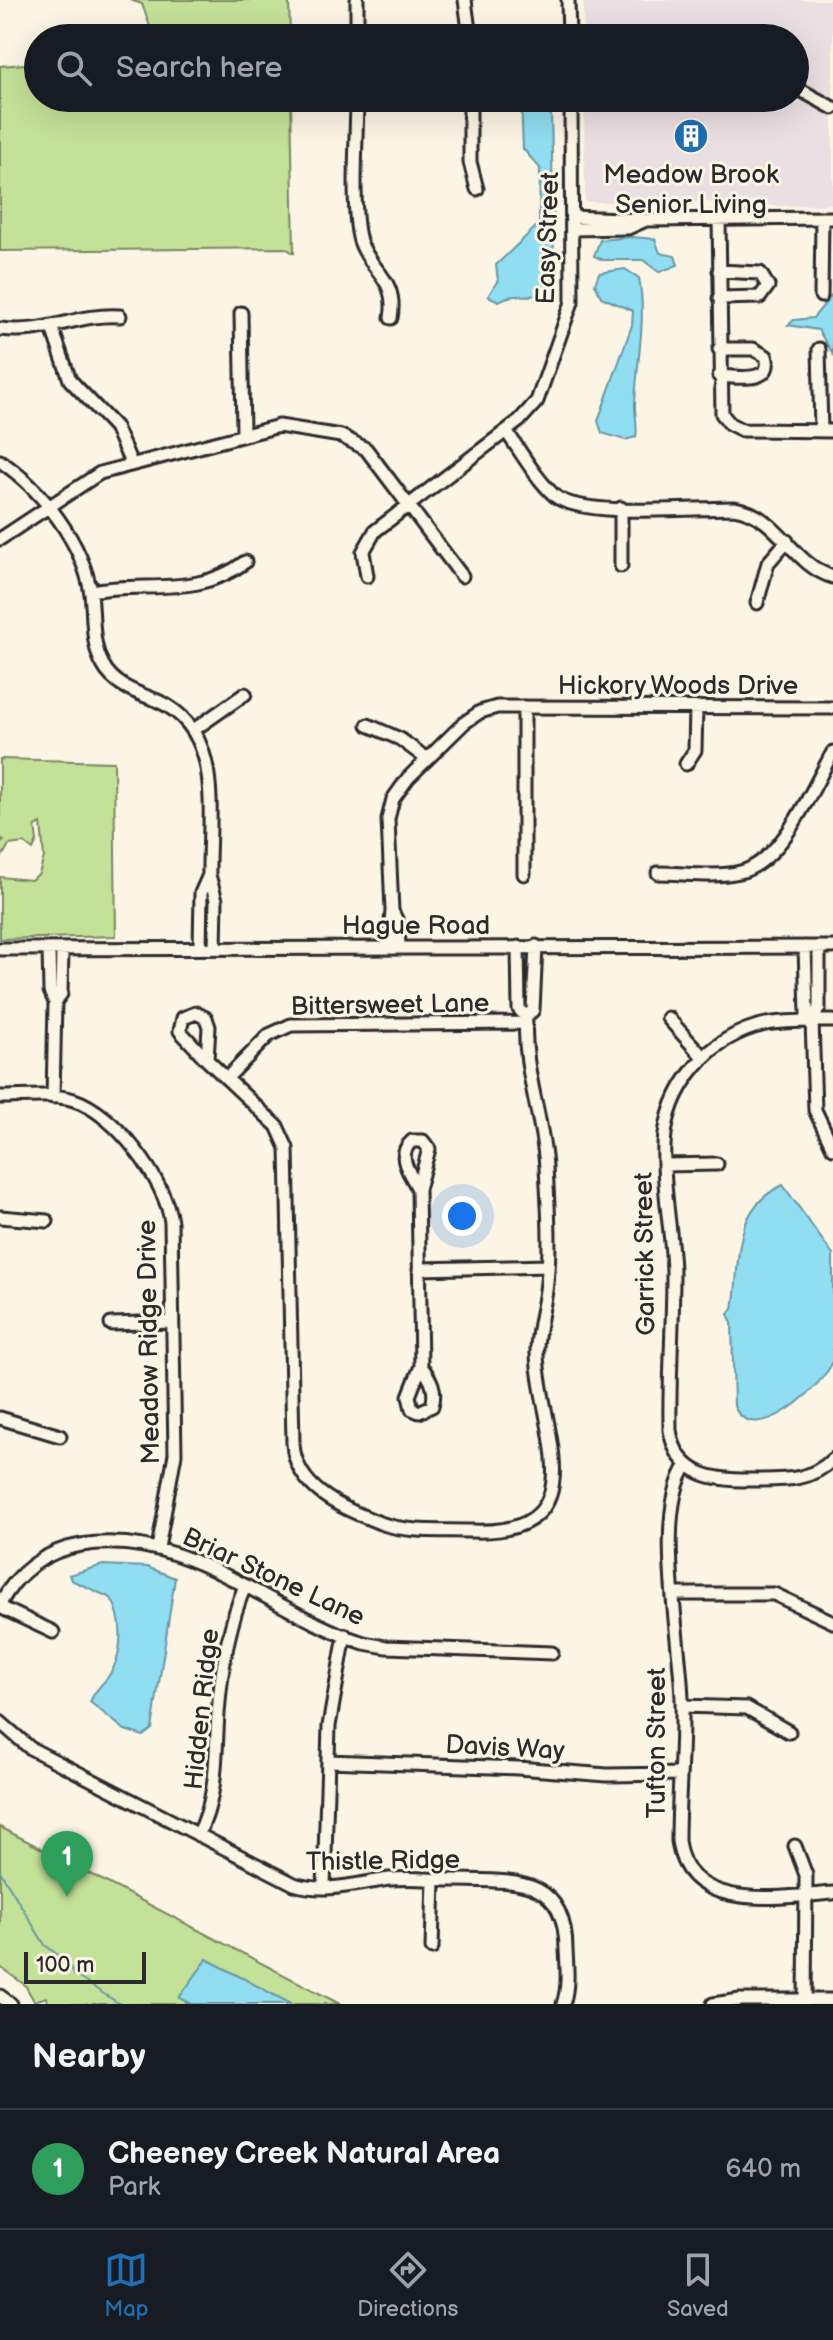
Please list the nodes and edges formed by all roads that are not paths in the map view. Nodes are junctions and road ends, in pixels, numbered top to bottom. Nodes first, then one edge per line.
1 (357, 0) edge
2 (465, 0) edge
3 (568, 0) edge
4 (357, 24) edge
5 (468, 24) edge
6 (569, 24) edge
7 (809, 95) edge
8 (833, 108) edge
9 (357, 112) edge
10 (470, 112) edge
11 (571, 112) edge
12 (477, 189) dead end
13 (827, 218) edge
14 (719, 219) junction
15 (572, 223) junction
16 (719, 271) junction
17 (821, 296) dead end
18 (719, 298) junction
19 (241, 313) dead end
20 (120, 316) dead end
21 (391, 318) dead end
22 (52, 328) junction
23 (0, 329) edge
24 (719, 349) junction
25 (819, 349) dead end
26 (719, 376) junction
27 (506, 431) junction
28 (827, 431) edge
29 (243, 433) junction
30 (0, 461) edge
31 (131, 463) junction
32 (408, 504) junction
33 (47, 506) junction
34 (621, 508) junction
35 (0, 539) edge
36 (787, 541) junction
37 (245, 562) dead end
38 (621, 566) dead end
39 (367, 576) dead end
40 (462, 576) dead end
41 (833, 577) edge
42 (91, 591) junction
43 (757, 603) dead end
44 (245, 694) dead end
45 (524, 707) junction
46 (696, 708) junction
47 (833, 708) edge
48 (368, 725) dead end
49 (195, 729) junction
50 (833, 752) edge
51 (427, 759) junction
52 (686, 764) dead end
53 (658, 873) dead end
54 (524, 874) dead end
55 (209, 875) junction
56 (536, 946) junction
57 (394, 947) junction
58 (518, 947) junction
59 (805, 947) junction
60 (819, 947) junction
61 (833, 947) edge
62 (200, 948) junction
63 (215, 948) junction
64 (0, 949) edge
65 (55, 950) junction
66 (668, 1018) dead end
67 (526, 1020) junction
68 (812, 1021) junction
69 (833, 1021) edge
70 (703, 1057) junction
71 (207, 1060) dead end
72 (227, 1078) junction
73 (0, 1097) edge
74 (53, 1097) junction
75 (833, 1148) edge
76 (717, 1164) dead end
77 (664, 1165) junction
78 (418, 1189) dead end
79 (0, 1217) edge
80 (47, 1221) dead end
81 (548, 1266) junction
82 (419, 1269) junction
83 (172, 1322) junction
84 (111, 1324) dead end
85 (421, 1366) dead end
86 (0, 1418) edge
87 (60, 1436) dead end
88 (833, 1459) edge
89 (687, 1465) junction
90 (158, 1548) junction
91 (245, 1586) junction
92 (673, 1594) junction
93 (0, 1605) edge
94 (833, 1622) edge
95 (53, 1632) dead end
96 (345, 1635) junction
97 (552, 1653) dead end
98 (682, 1706) junction
99 (0, 1722) edge
100 (789, 1732) dead end
101 (328, 1761) junction
102 (679, 1774) junction
103 (198, 1835) junction
104 (795, 1846) dead end
105 (434, 1880) junction
106 (324, 1888) junction
107 (833, 1893) edge
108 (806, 1895) junction
109 (432, 1948) dead end
110 (0, 1996) edge
111 (833, 2000) edge
112 (805, 2002) edge
113 (11, 2004) edge
114 (563, 2004) edge
115 (713, 2004) edge

1 - 4 street
2 - 5 street
3 - 6 street
7 - 8 street
9 - 21 street
10 - 12 street
11 - 15 street, Easy Street
13 - 14 street
13 - 17 street
14 - 15 street
14 - 16 street
15 - 27 street, Easy Street
16 - 18 street
16 - 18 street
18 - 24 street
19 - 29 street
20 - 22 street
22 - 23 street
22 - 31 street
24 - 26 street
24 - 26 street
25 - 28 street
26 - 28 street
27 - 32 street, Easy Street
27 - 34 street
29 - 31 street
29 - 32 street
30 - 33 street
31 - 33 street
32 - 39 street, Easy Street
32 - 40 street
33 - 35 street
33 - 42 street
34 - 36 street
34 - 38 street
36 - 41 street
36 - 43 street
37 - 42 street
42 - 49 street
44 - 49 street
45 - 46 street, Hickory Woods Drive
45 - 51 street, Hickory Woods Drive
45 - 54 street
46 - 47 street, Hickory Woods Drive
46 - 52 street
48 - 51 street
49 - 55 street
50 - 53 street
51 - 57 street, Hickory Woods Drive
55 - 62 street
55 - 63 street
56 - 58 street, Hague Road
56 - 59 street, Hague Road
56 - 67 street
57 - 58 street, Hague Road
57 - 63 street, Hague Road
58 - 67 street
59 - 60 street, Hague Road
59 - 68 street
60 - 61 street, Hague Road
60 - 68 street
62 - 63 street, Hague Road
62 - 65 street, Hague Road
64 - 65 street, Hague Road
65 - 74 street
66 - 70 street
67 - 72 street, Bittersweet Lane
67 - 81 street
68 - 69 street, Garrick Street
68 - 70 street, Garrick Street
68 - 75 street
70 - 77 street, Garrick Street
71 - 72 street
72 - 81 street
73 - 74 street, Meadow Ridge Drive
74 - 83 street, Meadow Ridge Drive
76 - 77 street
77 - 89 street, Garrick Street
78 - 82 street
79 - 80 street
81 - 82 street
82 - 85 street
83 - 84 street
83 - 90 street, Meadow Ridge Drive
86 - 87 street
88 - 89 street
89 - 92 street, Tufton Street
90 - 91 street, Briar Stone Lane
90 - 93 street, Briar Stone Lane
91 - 96 street, Briar Stone Lane
91 - 103 street, Hidden Ridge
92 - 94 street
92 - 98 street, Tufton Street
93 - 95 street
96 - 97 street, Briar Stone Lane
96 - 101 street
98 - 100 street
98 - 102 street, Tufton Street
99 - 103 street, Thistle Ridge
101 - 102 street, Davis Way
101 - 106 street
102 - 108 street, Tufton Street
103 - 106 street, Thistle Ridge
104 - 108 street
105 - 106 street, Thistle Ridge
105 - 109 street
105 - 114 street, Thistle Ridge
107 - 108 street, Tufton Street
108 - 112 street
110 - 113 street
111 - 112 street
112 - 115 street

